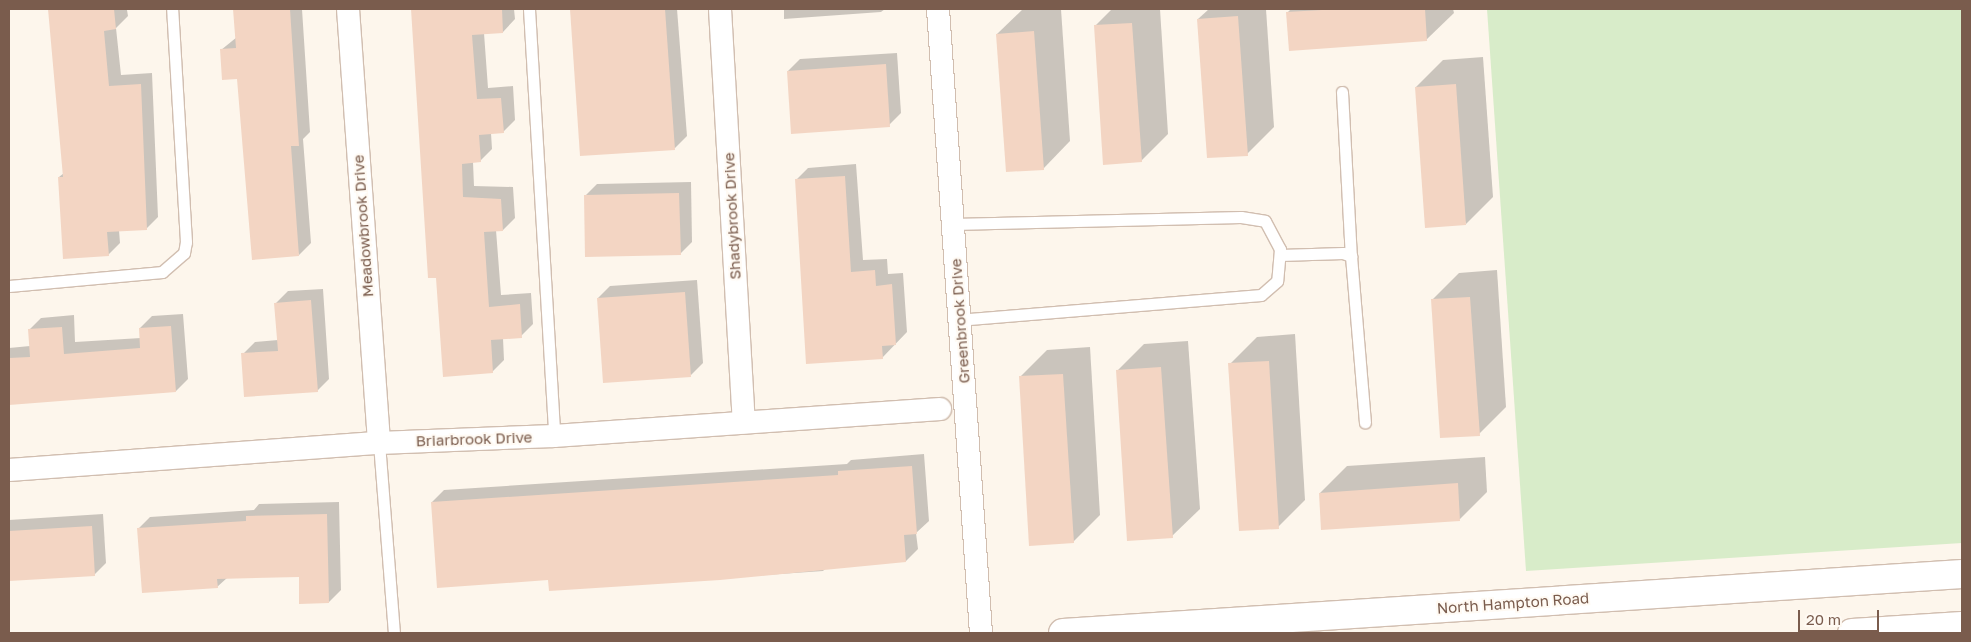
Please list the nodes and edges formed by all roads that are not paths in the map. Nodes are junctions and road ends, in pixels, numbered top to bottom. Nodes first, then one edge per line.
1 (172, 9) edge
2 (348, 9) edge
3 (528, 9) edge
4 (720, 9) edge
5 (938, 9) edge
6 (1342, 92) dead end
7 (953, 224) junction
8 (1280, 255) junction
9 (1352, 256) junction
10 (9, 286) edge
11 (960, 320) junction
12 (940, 409) dead end
13 (744, 422) junction
14 (1365, 422) dead end
15 (554, 436) junction
16 (379, 443) junction
17 (9, 470) edge
18 (1962, 574) edge
19 (1962, 626) edge
20 (1157, 630) edge
21 (394, 633) edge
22 (981, 633) edge
23 (1063, 633) edge
24 (1852, 633) edge

1 - 10 lane
2 - 16 street, Meadowbrook Drive
3 - 15 lane
4 - 13 street, Shadybrook Drive
5 - 7 street, Greenbrook Drive
6 - 9 lane
7 - 8 lane
7 - 11 street, Greenbrook Drive
8 - 9 lane
8 - 11 lane
9 - 14 lane
11 - 22 street, Greenbrook Drive
12 - 13 street, Briarbrook Drive
13 - 15 street, Briarbrook Drive
15 - 16 street, Briarbrook Drive
16 - 17 street, Briarbrook Drive
16 - 21 lane
18 - 20 main road, North Hampton Road
19 - 24 main road
20 - 23 main road, North Hampton Road

